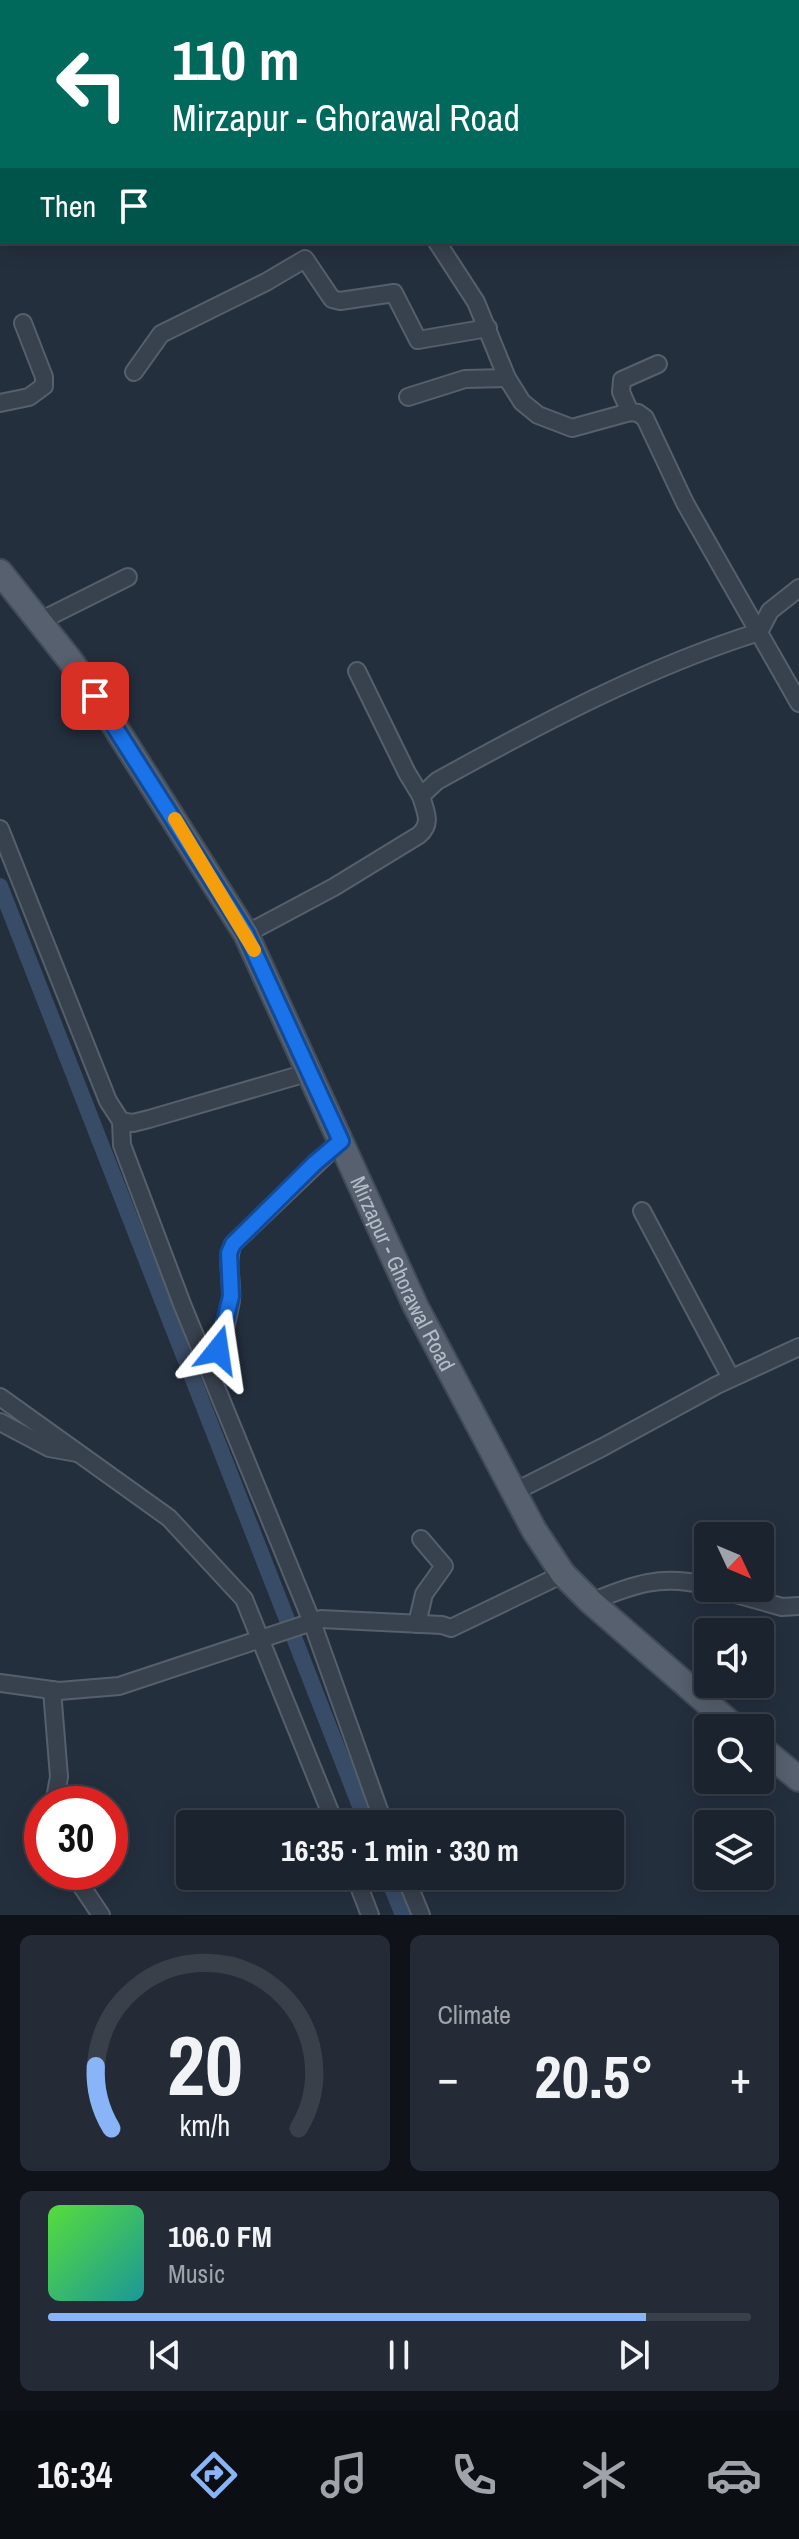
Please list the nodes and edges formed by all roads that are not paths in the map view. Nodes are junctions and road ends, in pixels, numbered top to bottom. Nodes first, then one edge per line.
1 (438, 244) edge
2 (23, 323) dead end
3 (488, 328) junction
4 (658, 364) dead end
5 (134, 372) dead end
6 (507, 378) junction
7 (408, 397) dead end
8 (0, 403) edge
9 (630, 412) junction
10 (0, 572) edge
11 (128, 577) dead end
12 (799, 588) edge
13 (40, 621) junction
14 (759, 632) junction
15 (357, 671) dead end
16 (799, 703) edge
17 (421, 796) junction
18 (0, 829) edge
19 (246, 934) junction
20 (310, 1072) junction
21 (121, 1121) junction
22 (341, 1141) junction
23 (642, 1211) dead end
24 (799, 1347) edge
25 (211, 1374) junction
26 (731, 1378) junction
27 (0, 1397) edge
28 (0, 1422) edge
29 (82, 1454) junction
30 (512, 1493) junction
31 (421, 1539) dead end
32 (563, 1574) junction
33 (694, 1582) edge
34 (591, 1602) junction
35 (764, 1602) edge
36 (799, 1606) edge
37 (305, 1624) junction
38 (417, 1624) junction
39 (269, 1636) junction
40 (0, 1683) edge
41 (52, 1690) junction
42 (720, 1714) edge
43 (774, 1758) edge
44 (799, 1779) edge
45 (57, 1786) edge
46 (330, 1810) edge
47 (378, 1810) edge
48 (84, 1890) edge
49 (360, 1890) edge
50 (411, 1890) edge
51 (101, 1915) edge
52 (370, 1915) edge
53 (421, 1915) edge

1 - 3 street
2 - 8 street
3 - 5 street
3 - 6 street
4 - 9 street
6 - 7 street
6 - 9 street
9 - 14 street
10 - 13 main road, Mirzapur - Ghorawal Road
11 - 13 street
12 - 14 street
13 - 19 main road, Mirzapur - Ghorawal Road
14 - 16 street
14 - 17 street
15 - 17 street
17 - 19 street
18 - 21 street
19 - 20 main road, Mirzapur - Ghorawal Road
20 - 21 street
20 - 22 main road, Mirzapur - Ghorawal Road
21 - 25 street
22 - 25 street
22 - 30 main road, Mirzapur - Ghorawal Road
23 - 26 street
24 - 26 street
25 - 37 street
26 - 30 street
27 - 29 street
28 - 29 street
29 - 39 street
30 - 32 main road, Mirzapur - Ghorawal Road
31 - 38 street
32 - 34 main road, Mirzapur - Ghorawal Road
32 - 38 street
33 - 34 street
34 - 42 main road, Mirzapur - Ghorawal Road
35 - 36 street
37 - 38 street
37 - 39 street
37 - 47 street
39 - 41 street
39 - 46 street
40 - 41 street
41 - 45 street
43 - 44 main road
48 - 51 street
49 - 52 street
50 - 53 street

